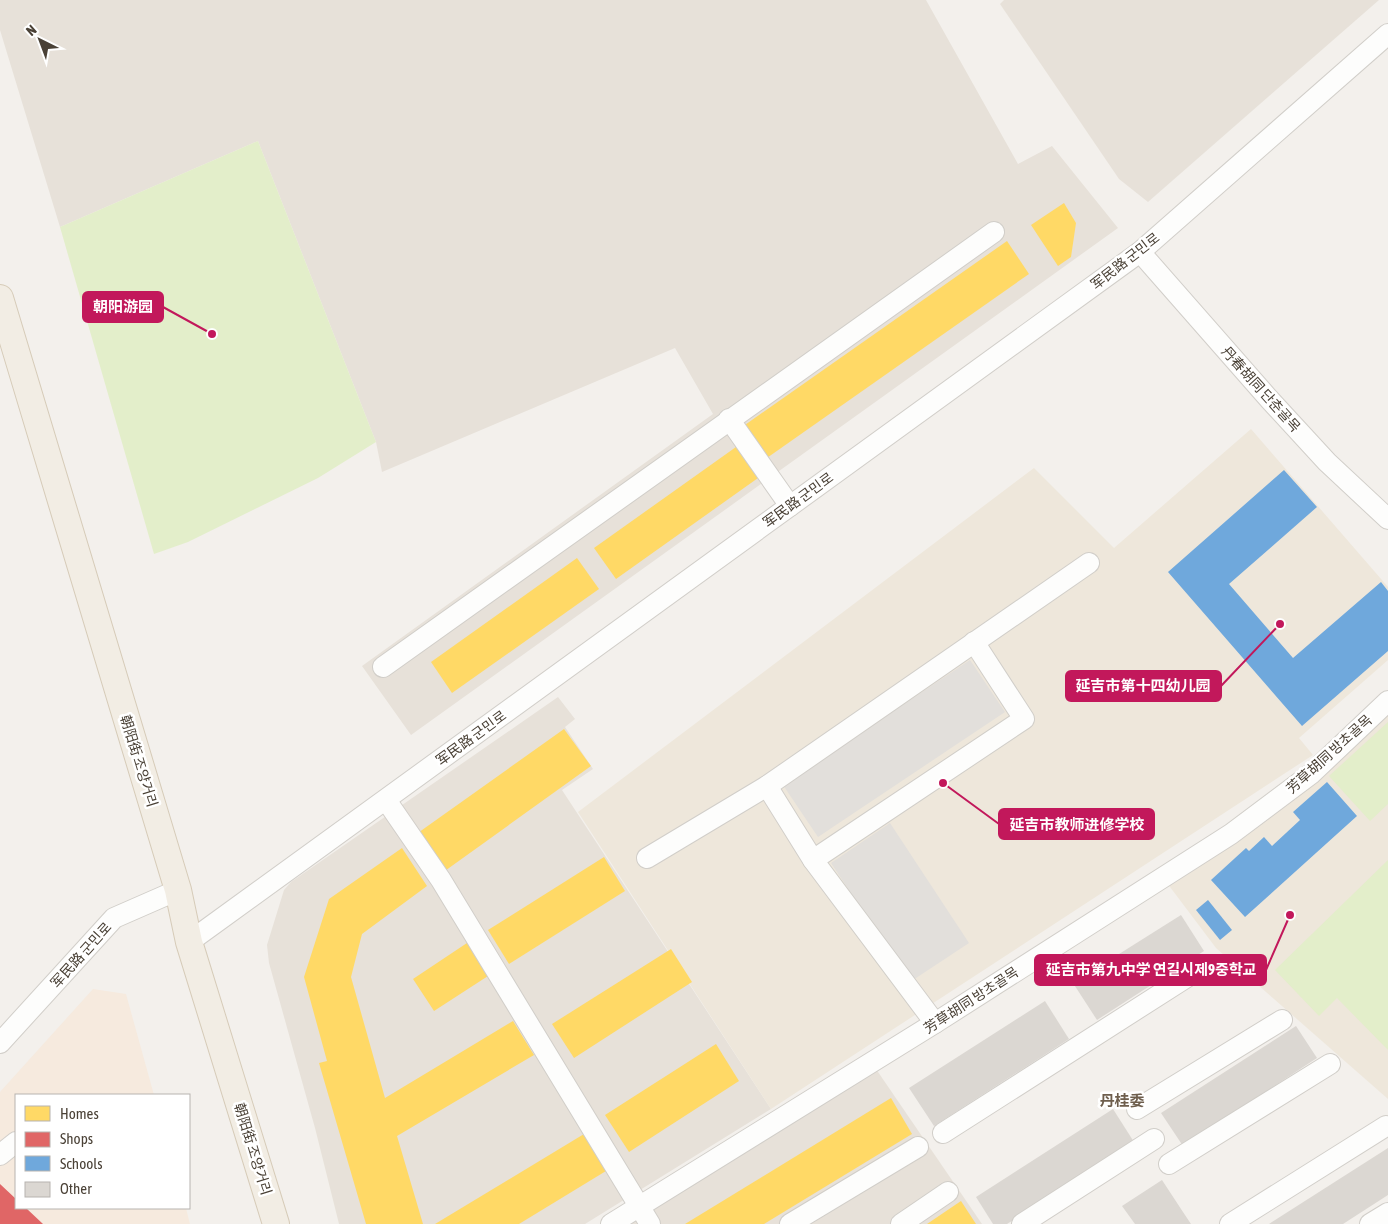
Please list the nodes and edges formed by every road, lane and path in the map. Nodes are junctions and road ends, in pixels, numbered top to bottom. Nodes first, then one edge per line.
1 (1388, 34) edge
2 (994, 232) dead end
3 (1140, 252) junction
4 (0, 298) edge
5 (729, 419) junction
6 (790, 506) junction
7 (1388, 519) edge
8 (1089, 563) dead end
9 (974, 642) junction
10 (383, 667) dead end
11 (1388, 701) edge
12 (767, 786) junction
13 (386, 800) junction
14 (647, 858) dead end
15 (814, 860) junction
16 (178, 890) junction
17 (190, 942) junction
18 (1188, 977) dead end
19 (1282, 1020) dead end
20 (935, 1023) junction
21 (0, 1043) edge
22 (1330, 1064) dead end
23 (1137, 1110) dead end
24 (1386, 1126) dead end
25 (943, 1133) dead end
26 (1154, 1139) dead end
27 (15, 1143) edge
28 (918, 1147) dead end
29 (0, 1155) edge
30 (1169, 1164) dead end
31 (948, 1192) dead end
32 (639, 1207) junction
33 (1388, 1213) edge
34 (276, 1224) edge
35 (611, 1224) edge
36 (650, 1224) edge
37 (790, 1224) edge
38 (901, 1224) edge
39 (1022, 1224) edge
40 (1230, 1224) edge
41 (1370, 1224) edge

1 - 3 street, 军民路 군민로
2 - 5 street
3 - 6 street, 军民路 군민로
3 - 7 street, 丹春胡同 단춘골목
4 - 16 main road, 朝阳街 조양거리
5 - 6 street
5 - 10 street
6 - 13 street, 军民路 군민로
8 - 9 street
9 - 12 street
9 - 15 street
11 - 20 street, 芳草胡同 방초골목
12 - 14 street
12 - 15 street
13 - 17 street, 军民路 군민로
13 - 32 street
15 - 20 street
16 - 17 main road, 朝阳街 조양거리
16 - 21 street, 军民路 군민로
17 - 34 main road, 朝阳街 조양거리
18 - 25 street
19 - 23 street
20 - 32 street, 芳草胡同 방초골목
22 - 30 street
24 - 40 street
26 - 39 street
27 - 29 street
28 - 37 street
31 - 38 street
32 - 35 street, 芳草胡同 방초골목
32 - 36 street
33 - 41 street

